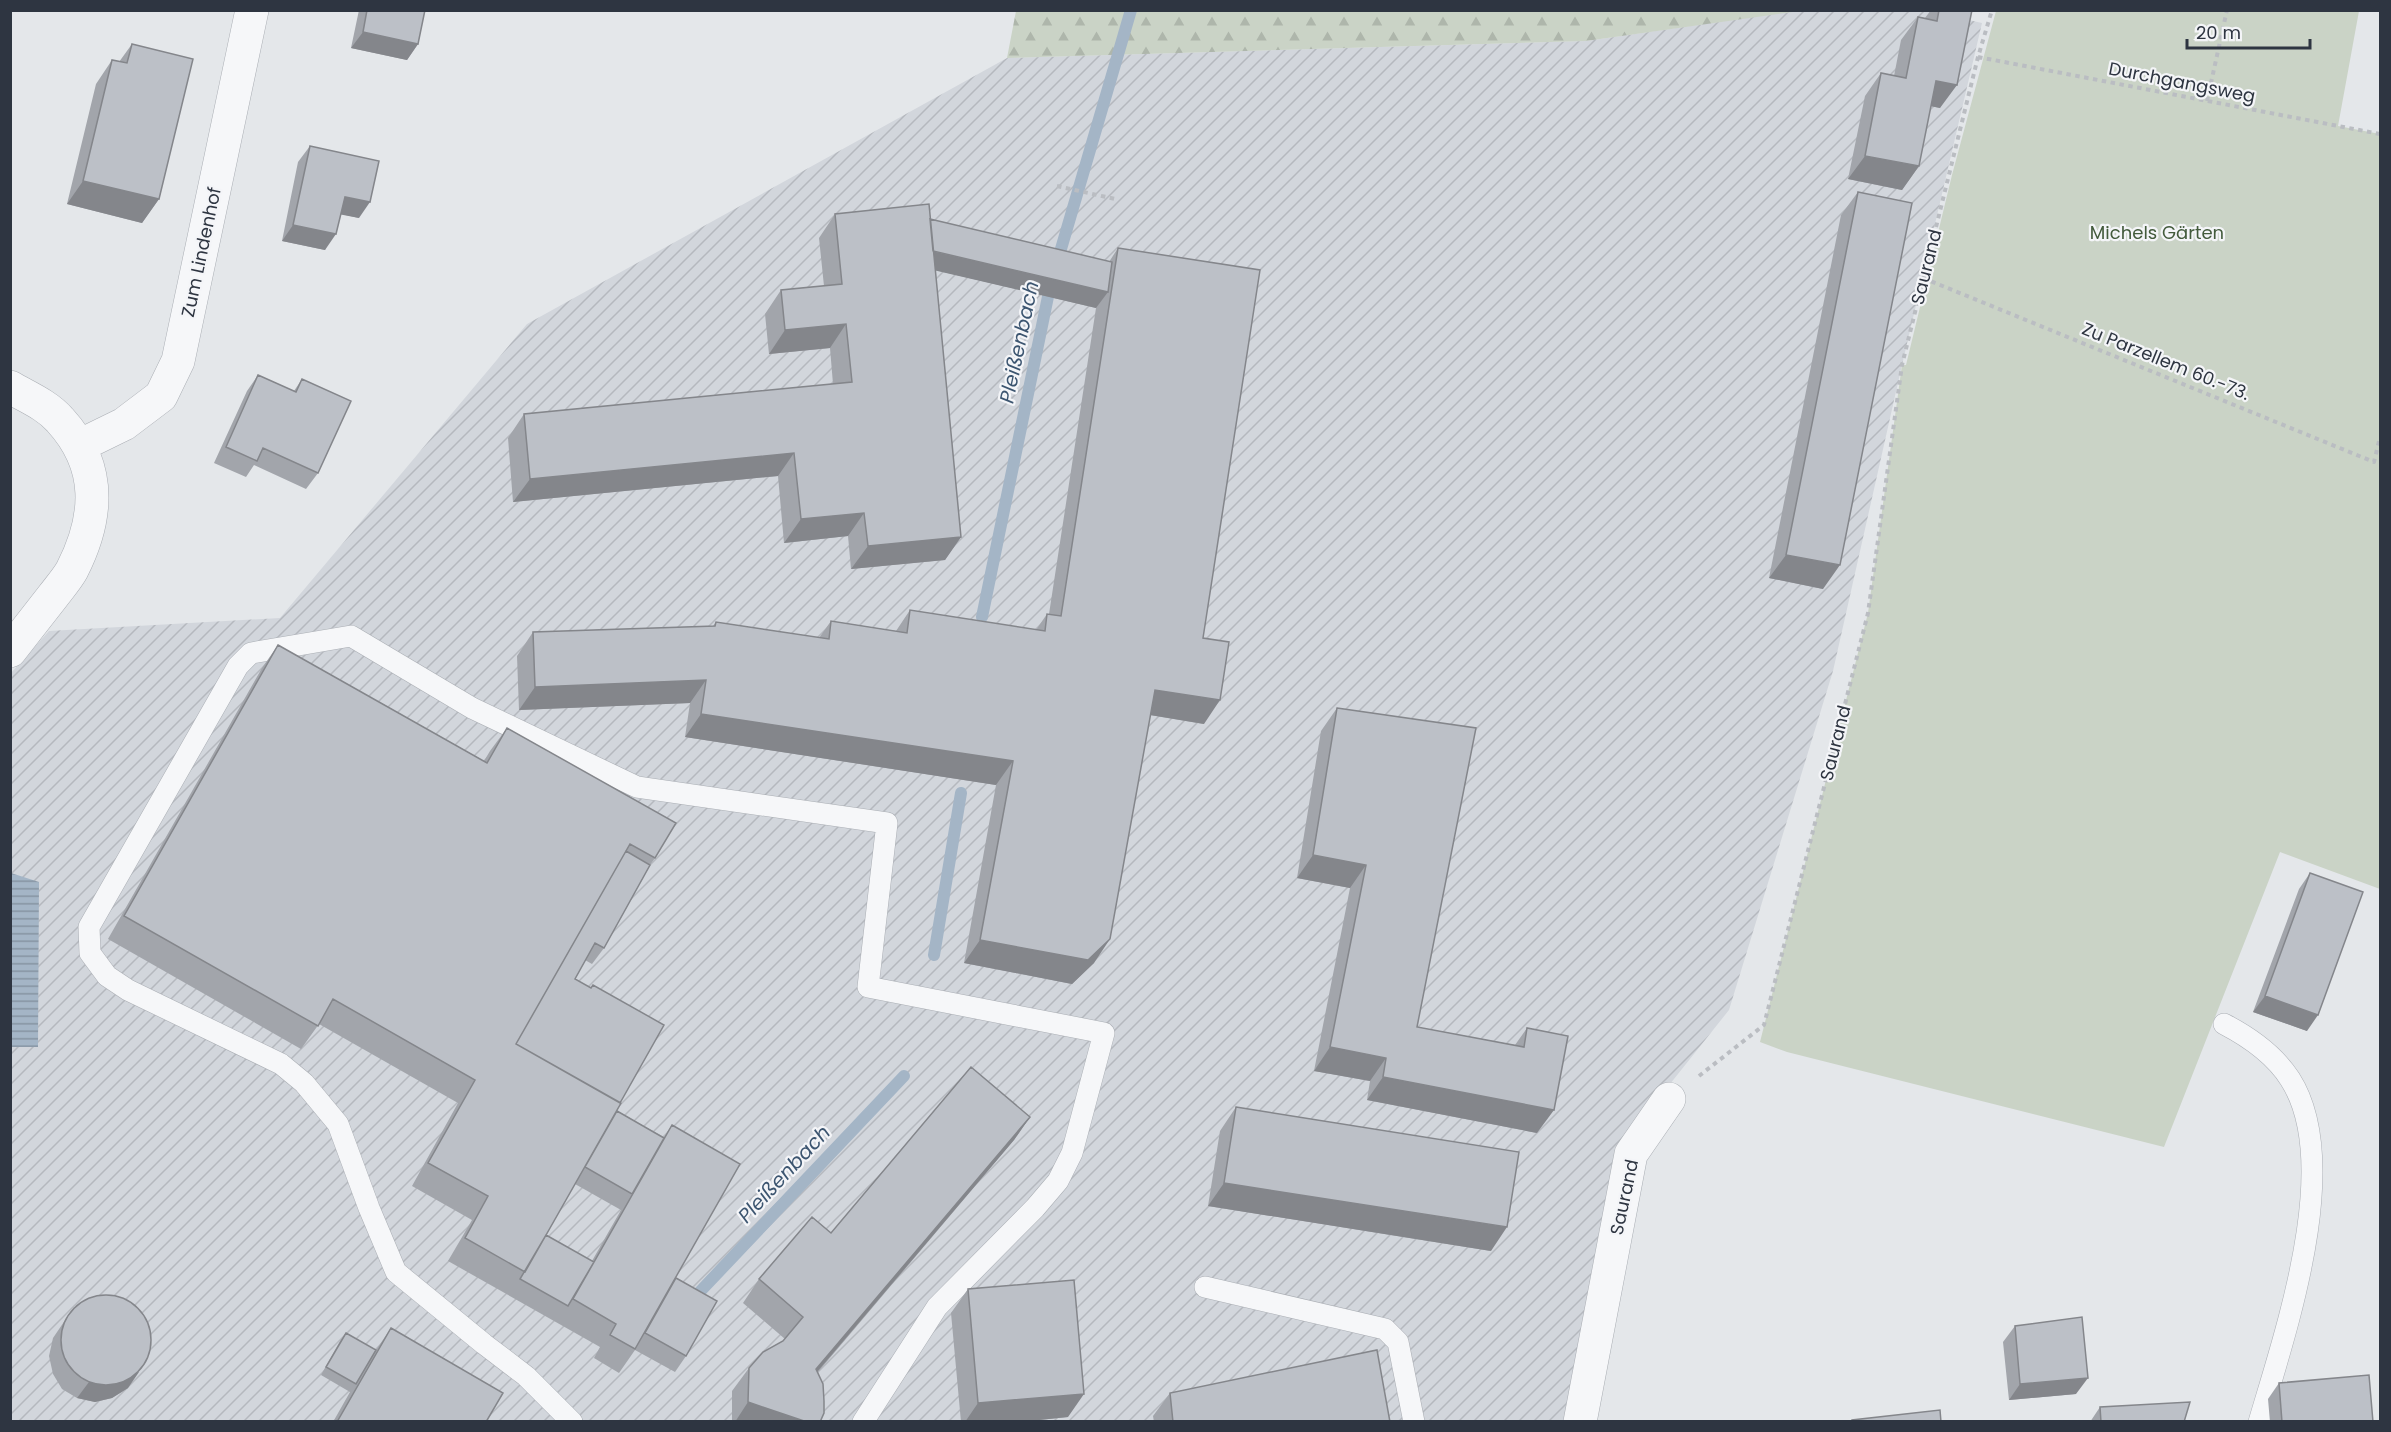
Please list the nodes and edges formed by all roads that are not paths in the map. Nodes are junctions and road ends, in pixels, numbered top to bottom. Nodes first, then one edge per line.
1 (252, 10) edge
2 (10, 387) edge
3 (80, 446) junction
4 (10, 651) edge
5 (2224, 1024) dead end
6 (1669, 1099) road end
7 (1204, 1287) dead end
8 (572, 1422) edge
9 (863, 1422) edge
10 (1414, 1422) edge
11 (1580, 1422) edge
12 (2259, 1422) edge

1 - 3 street, Zum Lindenhof
2 - 3 street
3 - 4 street
5 - 12 lane
6 - 11 street, Saurand
7 - 10 lane
8 - 9 lane

